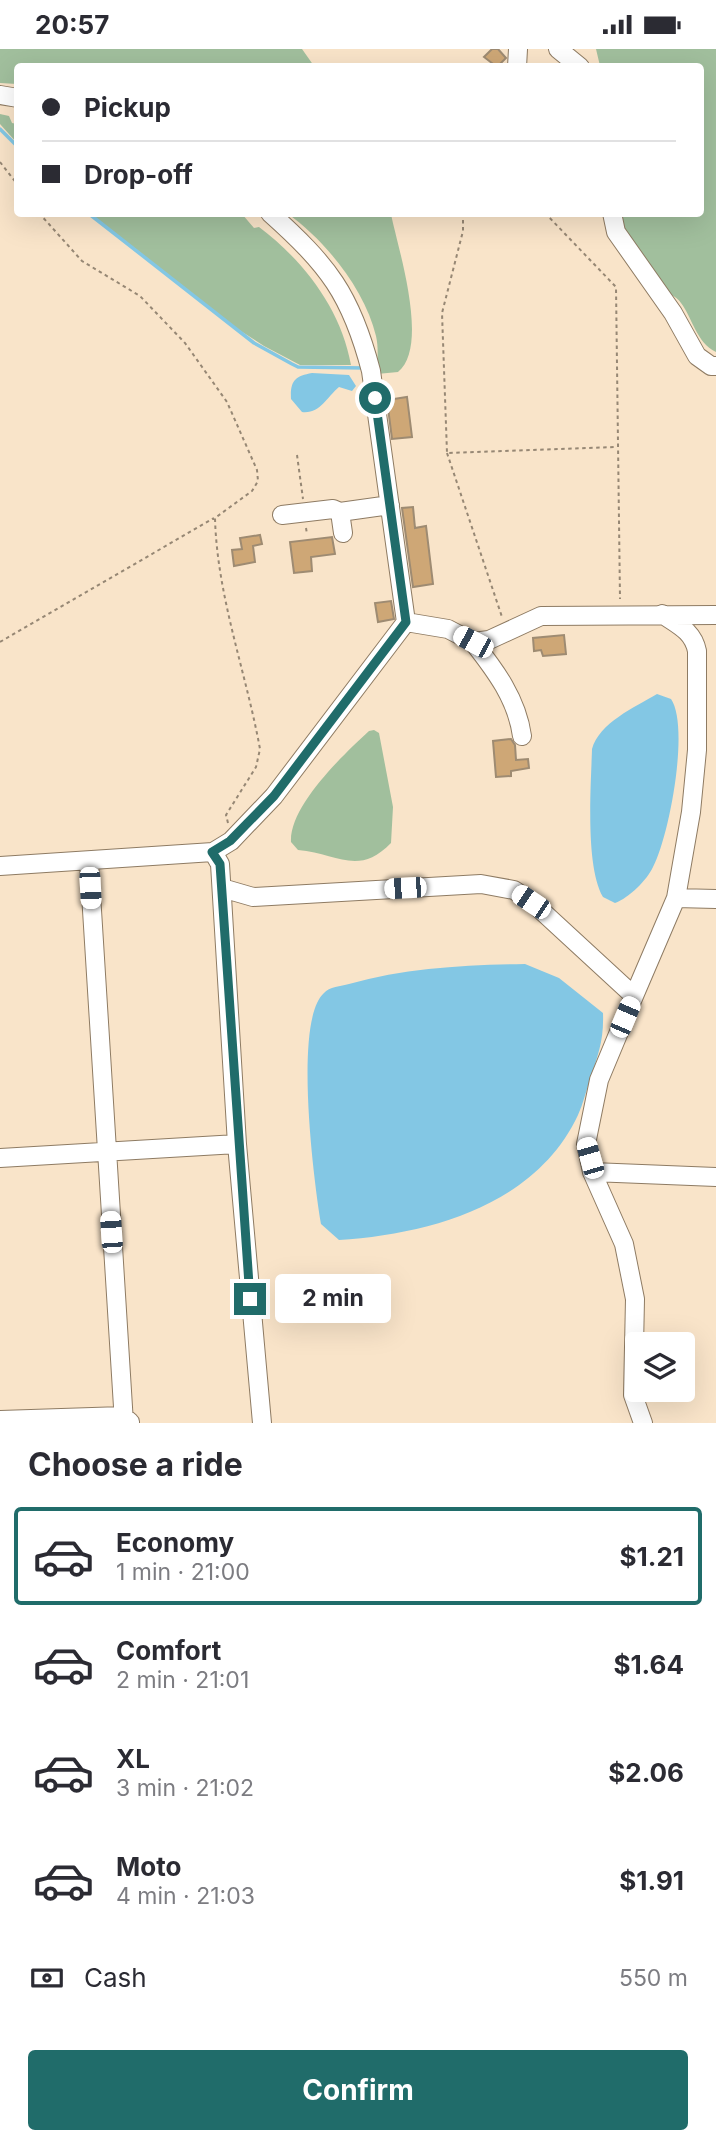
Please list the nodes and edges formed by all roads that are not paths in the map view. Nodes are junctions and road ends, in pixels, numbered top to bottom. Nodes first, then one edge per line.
1 (274, 217) edge
2 (613, 217) edge
3 (716, 366) edge
4 (390, 505) junction
5 (340, 512) junction
6 (282, 515) dead end
7 (343, 533) dead end
8 (662, 614) junction
9 (710, 615) edge
10 (406, 622) junction
11 (694, 639) junction
12 (473, 642) junction
13 (522, 736) dead end
14 (212, 852) junction
15 (89, 862) junction
16 (0, 866) edge
17 (222, 888) junction
18 (676, 898) junction
19 (716, 899) edge
20 (634, 996) junction
21 (237, 1144) junction
22 (105, 1153) junction
23 (0, 1158) edge
24 (592, 1172) junction
25 (716, 1177) edge
26 (0, 1420) edge
27 (126, 1420) edge
28 (261, 1423) edge
29 (643, 1423) edge

1 - 4 street
2 - 3 street
4 - 5 street
4 - 10 street
5 - 6 street
5 - 7 street
8 - 9 street
8 - 11 street
8 - 12 street
9 - 11 street
10 - 12 street
10 - 14 street
11 - 18 street
12 - 13 street
14 - 15 street
14 - 17 street
15 - 16 street
15 - 22 street
17 - 20 street
17 - 21 street
18 - 19 street
18 - 20 street
20 - 24 street
21 - 22 street
21 - 28 street
22 - 23 street
22 - 27 street
24 - 25 street
24 - 29 street
26 - 27 street

